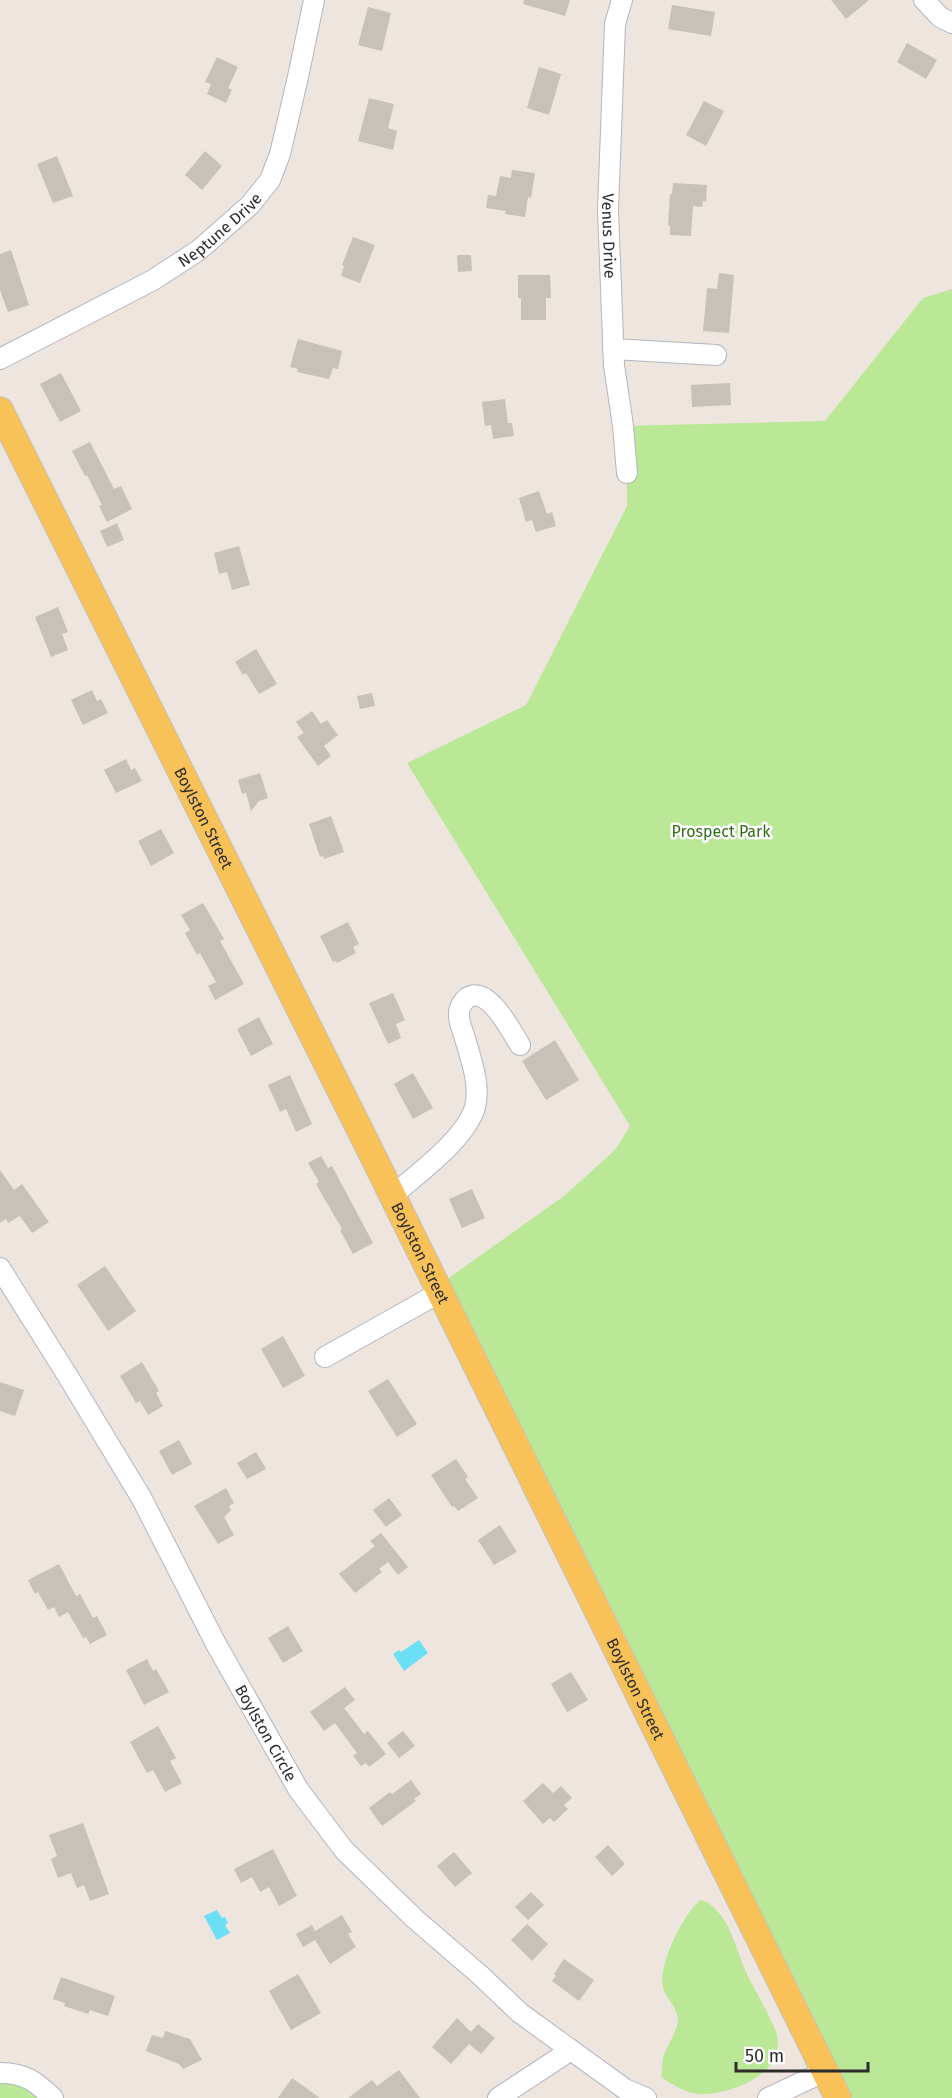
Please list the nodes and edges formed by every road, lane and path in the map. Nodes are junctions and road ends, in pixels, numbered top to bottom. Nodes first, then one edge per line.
1 (314, 0) edge
2 (622, 0) edge
3 (924, 0) edge
4 (952, 23) edge
5 (614, 348) junction
6 (716, 355) dead end
7 (0, 359) edge
8 (0, 410) edge
9 (627, 473) dead end
10 (520, 1045) dead end
11 (392, 1196) junction
12 (0, 1268) edge
13 (439, 1293) junction
14 (325, 1357) dead end
15 (571, 2050) junction
16 (824, 2072) junction
17 (0, 2073) edge
18 (53, 2098) edge
19 (498, 2098) edge
20 (646, 2098) edge
21 (768, 2098) edge
22 (838, 2098) edge

1 - 7 street, Neptune Drive
2 - 5 street, Venus Drive
3 - 4 street
5 - 6 street
5 - 9 street, Venus Drive
8 - 11 main road, Boylston Street
10 - 11 street
11 - 13 main road, Boylston Street
12 - 15 street, Boylston Circle
13 - 14 street
13 - 16 main road, Boylston Street
15 - 19 street
15 - 20 street, Boylston Circle
16 - 21 street
16 - 22 main road, Boylston Street
17 - 18 street

